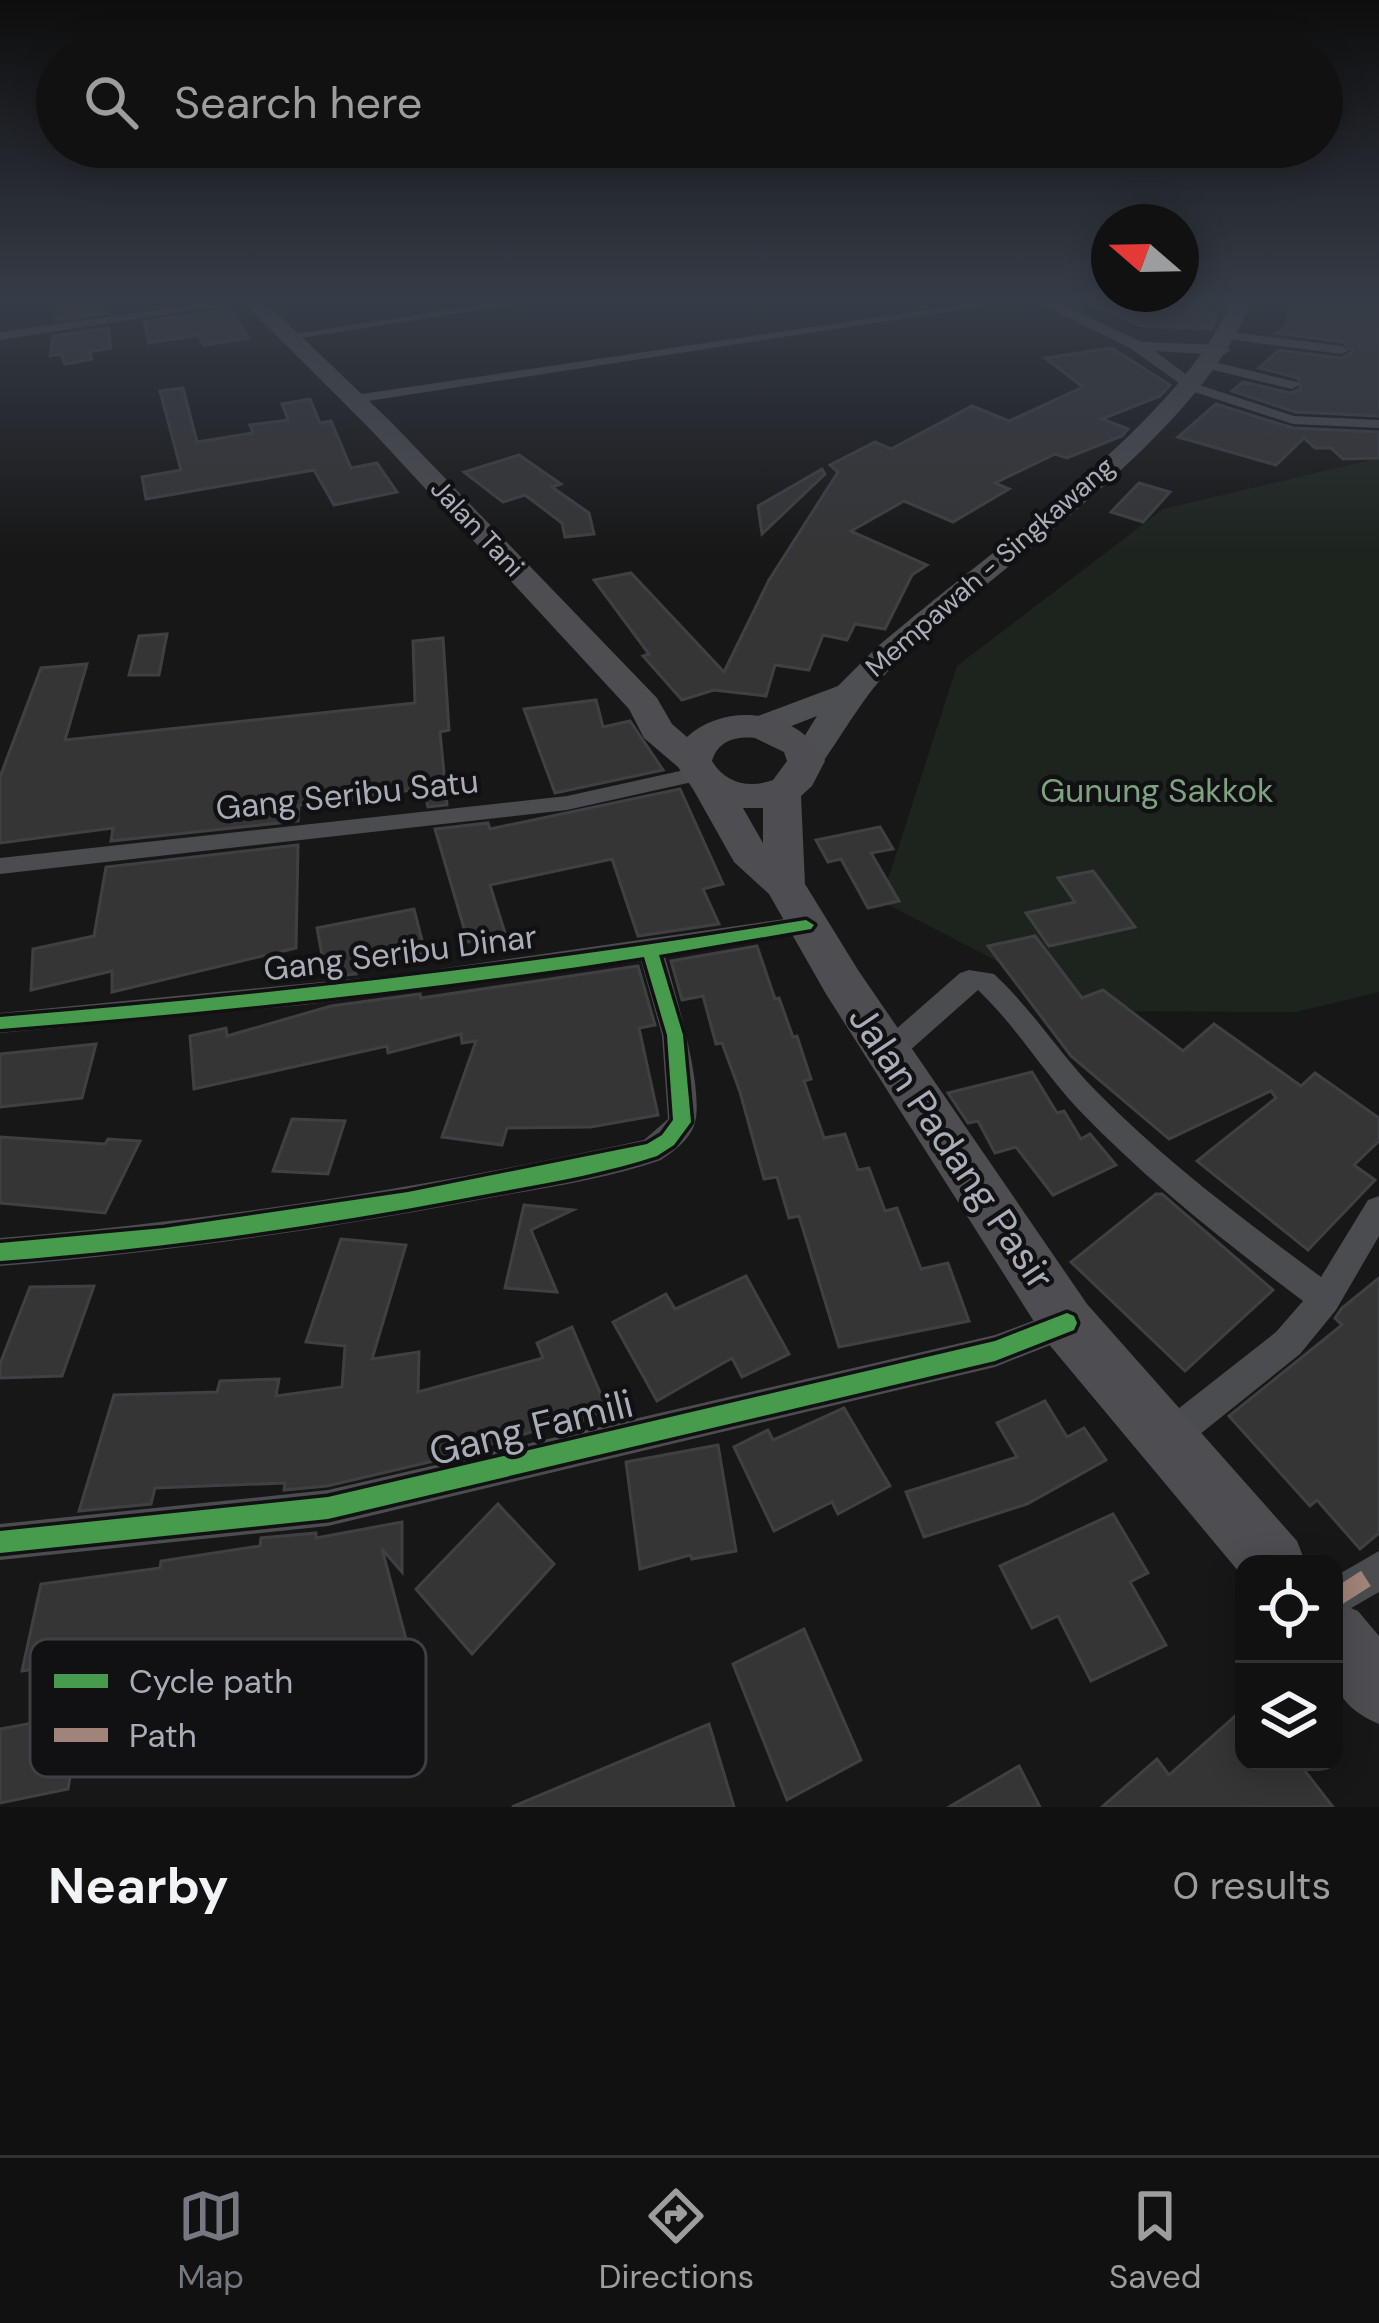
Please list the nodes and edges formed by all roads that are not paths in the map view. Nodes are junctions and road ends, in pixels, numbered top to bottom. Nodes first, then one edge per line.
1 (342, 386) edge
2 (440, 386) edge
3 (1184, 386) edge
4 (1249, 386) edge
5 (355, 399) junction
6 (1379, 424) edge
7 (849, 693) junction
8 (759, 727) junction
9 (705, 763) junction
10 (794, 776) junction
11 (0, 866) edge
12 (795, 905) junction
13 (650, 950) junction
14 (0, 1023) edge
15 (889, 1052) junction
16 (1379, 1209) edge
17 (0, 1252) edge
18 (1324, 1299) junction
19 (1067, 1323) junction
20 (1167, 1439) junction
21 (0, 1542) edge
22 (1266, 1555) edge
23 (1379, 1570) edge
24 (1343, 1593) edge
25 (1343, 1646) edge
26 (1379, 1689) edge

1 - 5 highway, Jalan Tani
2 - 5 street
3 - 7 main road, Mempawah - Singkawang
4 - 6 street
5 - 9 highway, Jalan Tani
7 - 8 main road
7 - 10 main road, Mempawah - Singkawang
8 - 9 highway
8 - 10 highway
9 - 10 highway
9 - 11 street, Gang Seribu Satu
9 - 12 highway, Jalan Padang Pasir
10 - 12 highway
12 - 13 street, Gang Seribu Dinar
12 - 15 highway, Jalan Padang Pasir
13 - 14 street, Gang Seribu Dinar
13 - 17 street
15 - 18 street
15 - 19 highway, Jalan Padang Pasir
16 - 18 street
18 - 20 street
19 - 20 highway, Jalan Padang Pasir
19 - 21 street, Gang Famili
20 - 22 highway, Jalan Padang Pasir
23 - 24 street
25 - 26 highway

